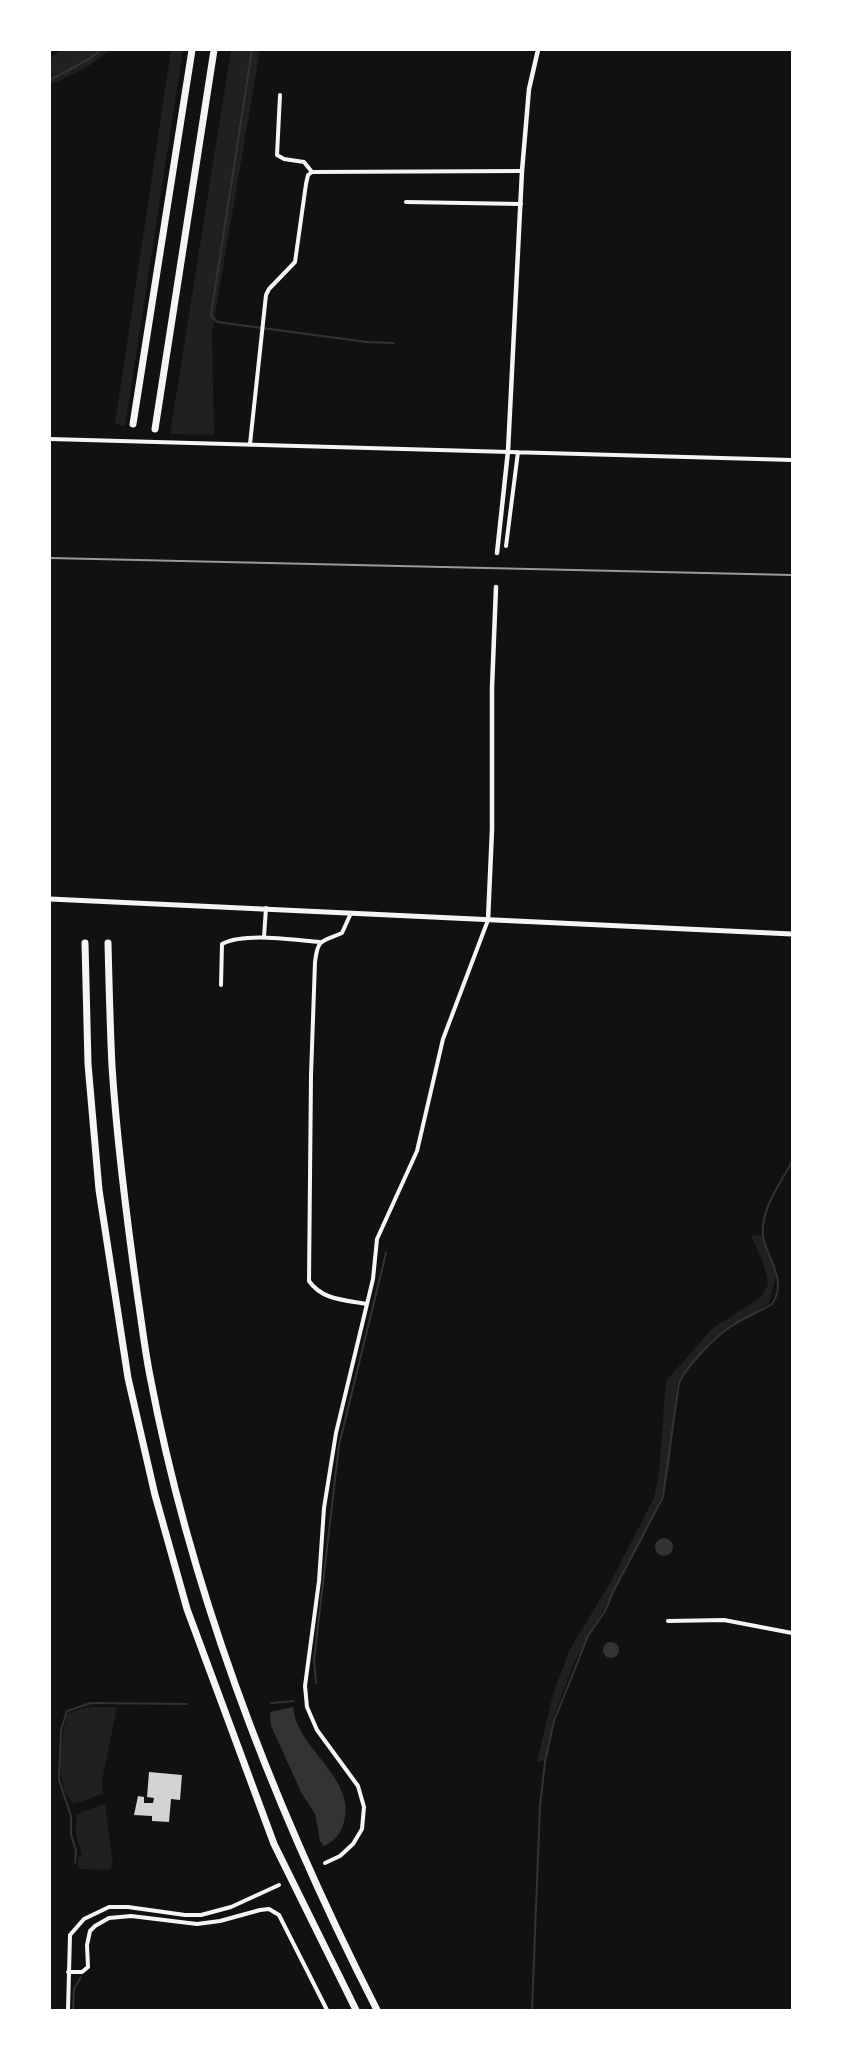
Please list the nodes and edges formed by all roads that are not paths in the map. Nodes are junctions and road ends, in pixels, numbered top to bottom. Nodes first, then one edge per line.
1 (192, 50) edge
2 (214, 50) edge
3 (538, 50) edge
4 (280, 94) dead end
5 (522, 171) junction
6 (312, 172) junction
7 (406, 202) dead end
8 (521, 204) junction
9 (133, 424) dead end
10 (155, 429) dead end
11 (50, 439) edge
12 (250, 444) junction
13 (508, 451) junction
14 (518, 452) junction
15 (792, 460) edge
16 (506, 546) dead end
17 (497, 553) dead end
18 (496, 586) dead end
19 (50, 899) edge
20 (266, 908) junction
21 (351, 913) junction
22 (488, 920) junction
23 (792, 934) edge
24 (264, 937) junction
25 (320, 942) junction
26 (85, 943) dead end
27 (108, 943) dead end
28 (220, 985) dead end
29 (367, 1304) junction
30 (668, 1621) dead end
31 (792, 1633) edge
32 (325, 1863) dead end
33 (279, 1885) dead end
34 (68, 1972) junction
35 (68, 2010) edge
36 (327, 2010) edge
37 (356, 2010) edge
38 (376, 2010) edge

1 - 9 highway
2 - 10 highway
3 - 5 street
4 - 6 street
5 - 6 street
5 - 8 street
6 - 12 street
7 - 8 street
8 - 13 street
11 - 12 street
12 - 13 street
13 - 14 street
13 - 17 street
14 - 15 street
14 - 16 street
18 - 22 street
19 - 20 main road
20 - 21 main road
20 - 24 street
21 - 22 main road
21 - 25 street
22 - 23 main road
22 - 29 street
24 - 25 street
24 - 28 street
25 - 29 street
26 - 37 highway
27 - 38 highway
29 - 32 street
30 - 31 street
33 - 34 street
34 - 35 street
34 - 36 street

